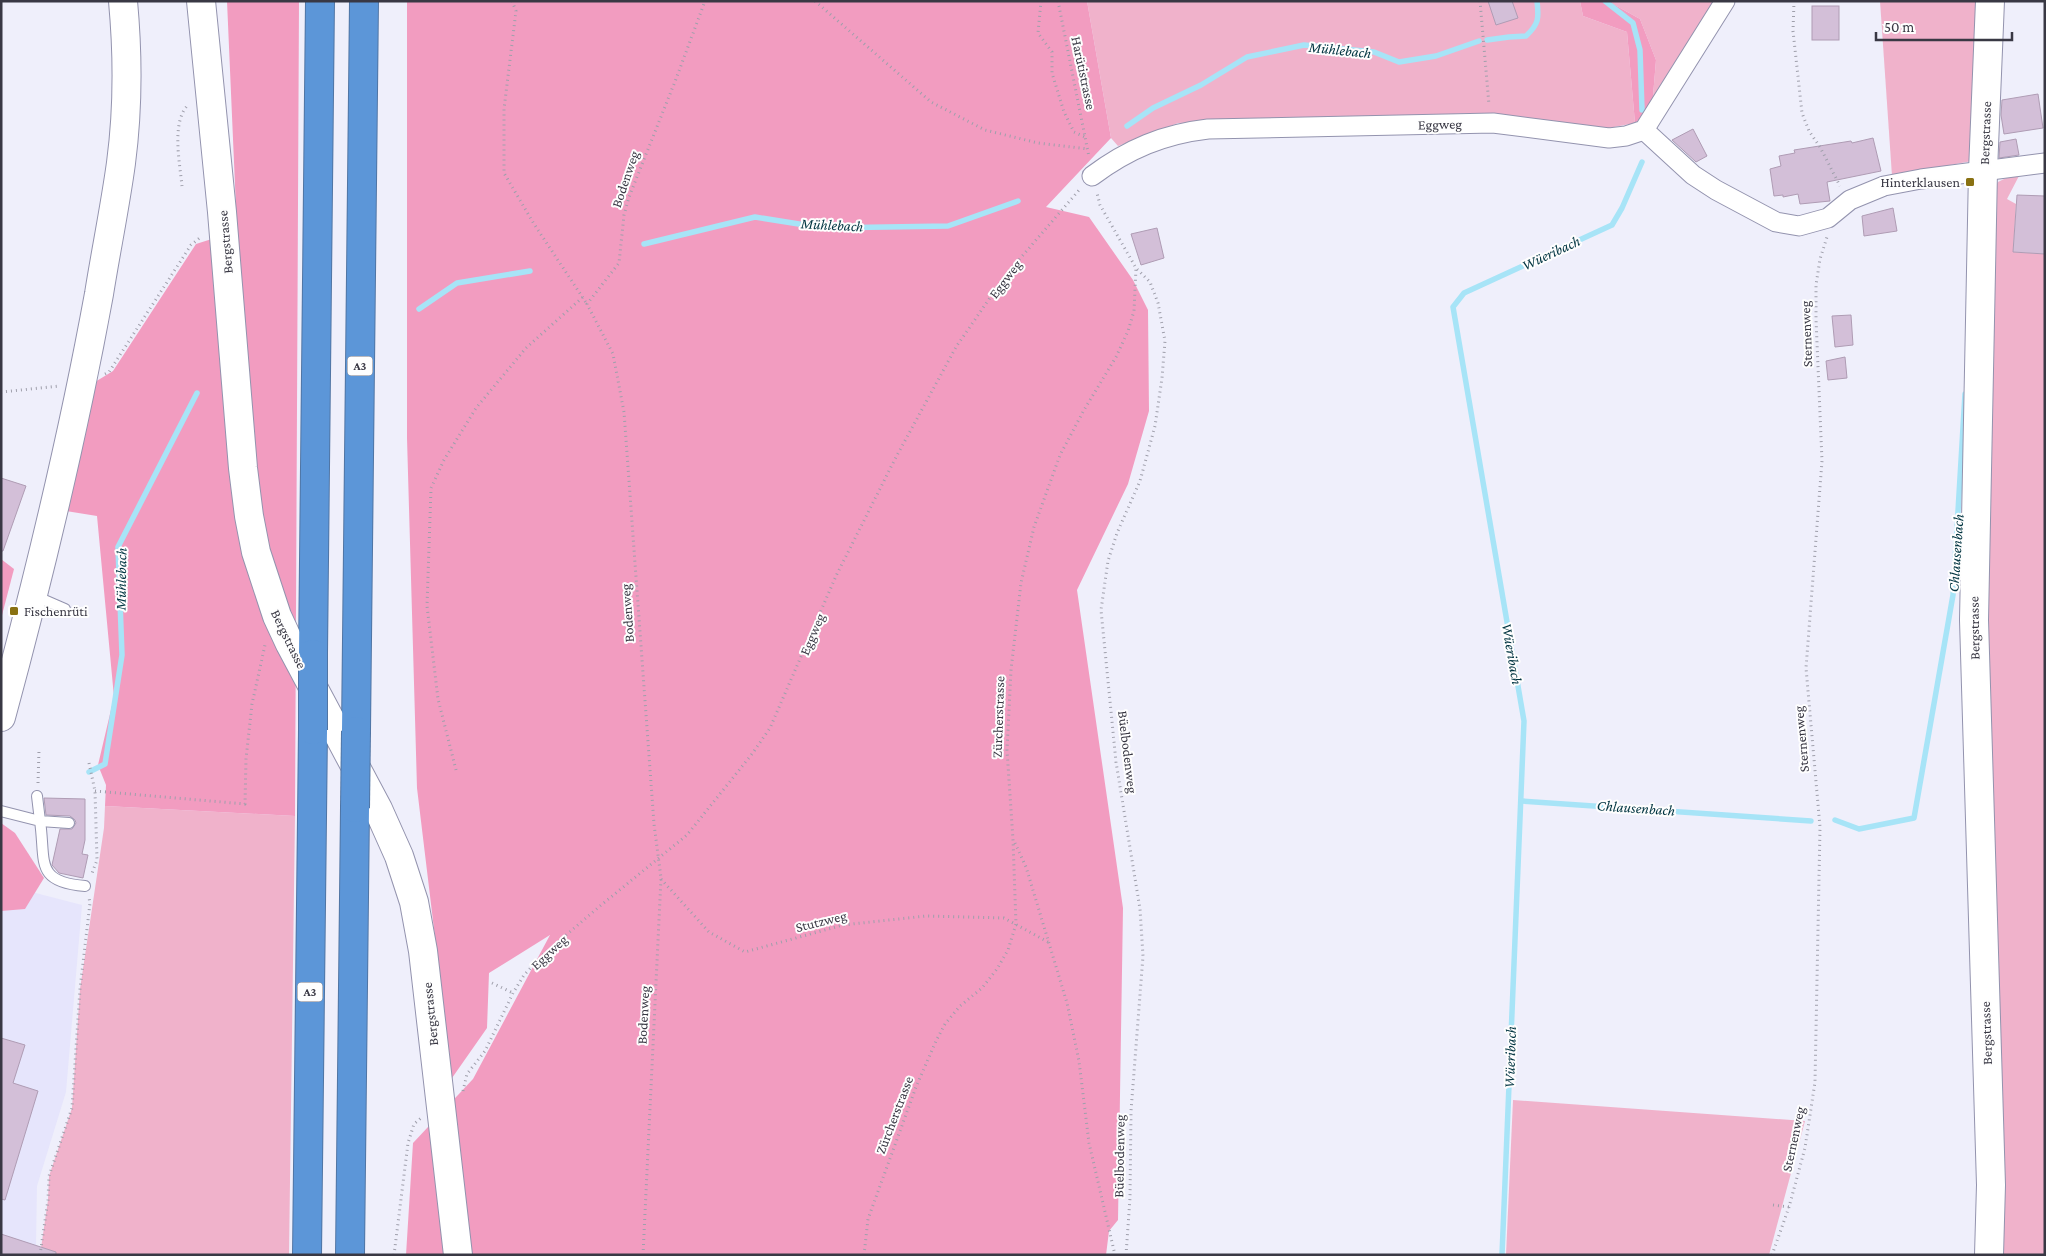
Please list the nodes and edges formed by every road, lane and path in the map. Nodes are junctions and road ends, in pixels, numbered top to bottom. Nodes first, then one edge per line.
1 (123, 1) edge
2 (201, 1) edge
3 (320, 1) edge
4 (364, 1) edge
5 (512, 1) edge
6 (705, 1) edge
7 (815, 1) edge
8 (1040, 1) edge
9 (1058, 1) edge
10 (1480, 1) edge
11 (1726, 1) edge
12 (1794, 1) edge
13 (1990, 1) edge
14 (211, 98) junction
15 (1493, 123) junction
16 (1644, 130) junction
17 (1085, 137) junction
18 (2045, 162) edge
19 (1983, 171) junction
20 (1092, 176) joint
21 (182, 186) dead end
22 (1070, 200) dead end
23 (1850, 200) junction
24 (1828, 218) junction
25 (224, 230) junction
26 (1136, 268) junction
27 (583, 297) junction
28 (587, 304) junction
29 (82, 386) junction
30 (1, 392) edge
31 (34, 596) junction
32 (65, 609) dead end
33 (277, 616) junction
34 (1, 717) edge
35 (40, 750) dead end
36 (89, 763) dead end
37 (456, 770) dead end
38 (94, 791) junction
39 (37, 796) joint
40 (1, 811) edge
41 (40, 821) junction
42 (69, 823) dead end
43 (1013, 840) junction
44 (658, 857) junction
45 (661, 878) junction
46 (85, 886) junction
47 (1016, 924) junction
48 (1048, 942) junction
49 (492, 982) dead end
50 (513, 993) junction
51 (451, 1107) junction
52 (1773, 1205) dead end
53 (1788, 1207) junction
54 (40, 1255) edge
55 (307, 1255) edge
56 (350, 1255) edge
57 (394, 1255) edge
58 (458, 1255) edge
59 (643, 1255) edge
60 (864, 1255) edge
61 (1115, 1255) edge
62 (1126, 1255) edge
63 (1772, 1255) edge
64 (1989, 1255) edge

1 - 29 street
2 - 14 street, Bergstrasse
3 - 55 highway, A3, bridge
4 - 56 highway, A3, bridge
5 - 27 path
6 - 28 path, Bodenweg
7 - 17 path, Harütistrasse
8 - 17 path
9 - 17 path, Harütistrasse
10 - 15 path
11 - 16 street
12 - 23 path
13 - 19 street, Bergstrasse
14 - 21 path
14 - 25 street, Bergstrasse
15 - 16 street, Eggweg
15 - 20 street, Eggweg
16 - 24 street
18 - 19 street
19 - 23 street
19 - 64 street, Bergstrasse
20 - 26 path
22 - 44 path, Eggweg
23 - 24 street
24 - 53 path, Sternenweg
25 - 29 path
25 - 33 street, Bergstrasse
26 - 43 path, Zürcherstrasse
26 - 62 path, Büelbodenweg
27 - 28 path
27 - 37 path
28 - 44 path, Bodenweg
29 - 30 path
29 - 31 street
31 - 32 lane
31 - 34 street
33 - 38 path
33 - 51 street, Bergstrasse
35 - 39 path
36 - 38 path
38 - 46 path
39 - 41 lane
40 - 41 lane
41 - 42 lane
41 - 46 lane
43 - 47 path, Zürcherstrasse
43 - 48 path
44 - 45 path, Bodenweg
44 - 50 path, Eggweg
45 - 47 path, Stutzweg
45 - 59 path, Bodenweg
46 - 54 path
47 - 48 path, Stutzweg
47 - 60 path, Zürcherstrasse
48 - 61 path
49 - 50 path
50 - 51 path, Eggweg
51 - 57 path
51 - 58 street, Bergstrasse
52 - 53 path
53 - 63 path, Sternenweg

